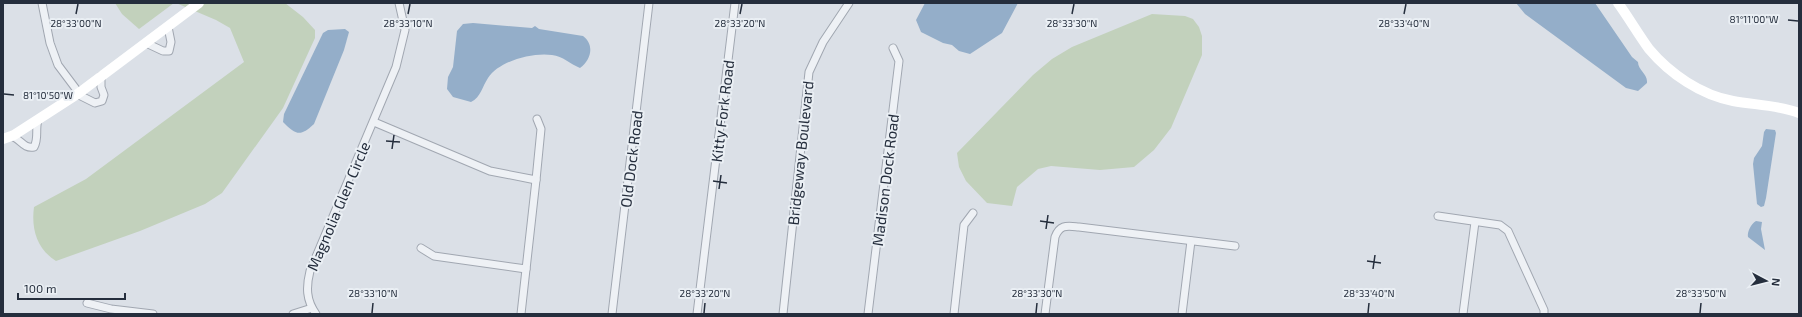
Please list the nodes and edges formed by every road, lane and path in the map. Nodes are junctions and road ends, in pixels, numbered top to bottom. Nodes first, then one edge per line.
1 (42, 3) edge
2 (199, 3) edge
3 (399, 3) edge
4 (649, 3) edge
5 (735, 3) edge
6 (849, 3) edge
7 (1618, 3) edge
8 (168, 27) junction
9 (146, 43) junction
10 (893, 48) dead end
11 (101, 76) junction
12 (78, 93) junction
13 (1799, 107) edge
14 (1789, 108) junction
15 (1799, 113) edge
16 (537, 119) dead end
17 (38, 120) junction
18 (374, 122) junction
19 (7, 138) edge
20 (536, 180) junction
21 (973, 213) dead end
22 (1438, 216) dead end
23 (1476, 222) junction
24 (1191, 241) junction
25 (1235, 246) dead end
26 (421, 248) dead end
27 (526, 269) junction
28 (87, 303) dead end
29 (314, 311) edge
30 (153, 314) edge
31 (293, 314) edge
32 (521, 314) edge
33 (612, 314) edge
34 (698, 314) edge
35 (783, 314) edge
36 (868, 314) edge
37 (954, 314) edge
38 (1045, 314) edge
39 (1182, 314) edge
40 (1464, 314) edge
41 (1544, 314) edge

1 - 12 street
2 - 8 street
3 - 18 street, Magnolia Glen Circle
4 - 33 street, Old Dock Road
5 - 34 street, Kitty Fork Road
6 - 35 street, Bridgeway Boulevard
7 - 14 street
8 - 9 street
8 - 9 street
9 - 11 street
10 - 36 street, Madison Dock Road
11 - 12 street
11 - 12 street
12 - 17 street
13 - 14 street
14 - 15 street
16 - 20 street
17 - 19 street
17 - 19 street
18 - 20 street, Magnolia Glen Circle
18 - 29 street, Magnolia Glen Circle
20 - 27 street
21 - 37 street
22 - 23 street
23 - 40 street
23 - 41 street
24 - 25 street
24 - 38 street
24 - 39 street
26 - 27 street
27 - 32 street
28 - 30 street
29 - 31 street

